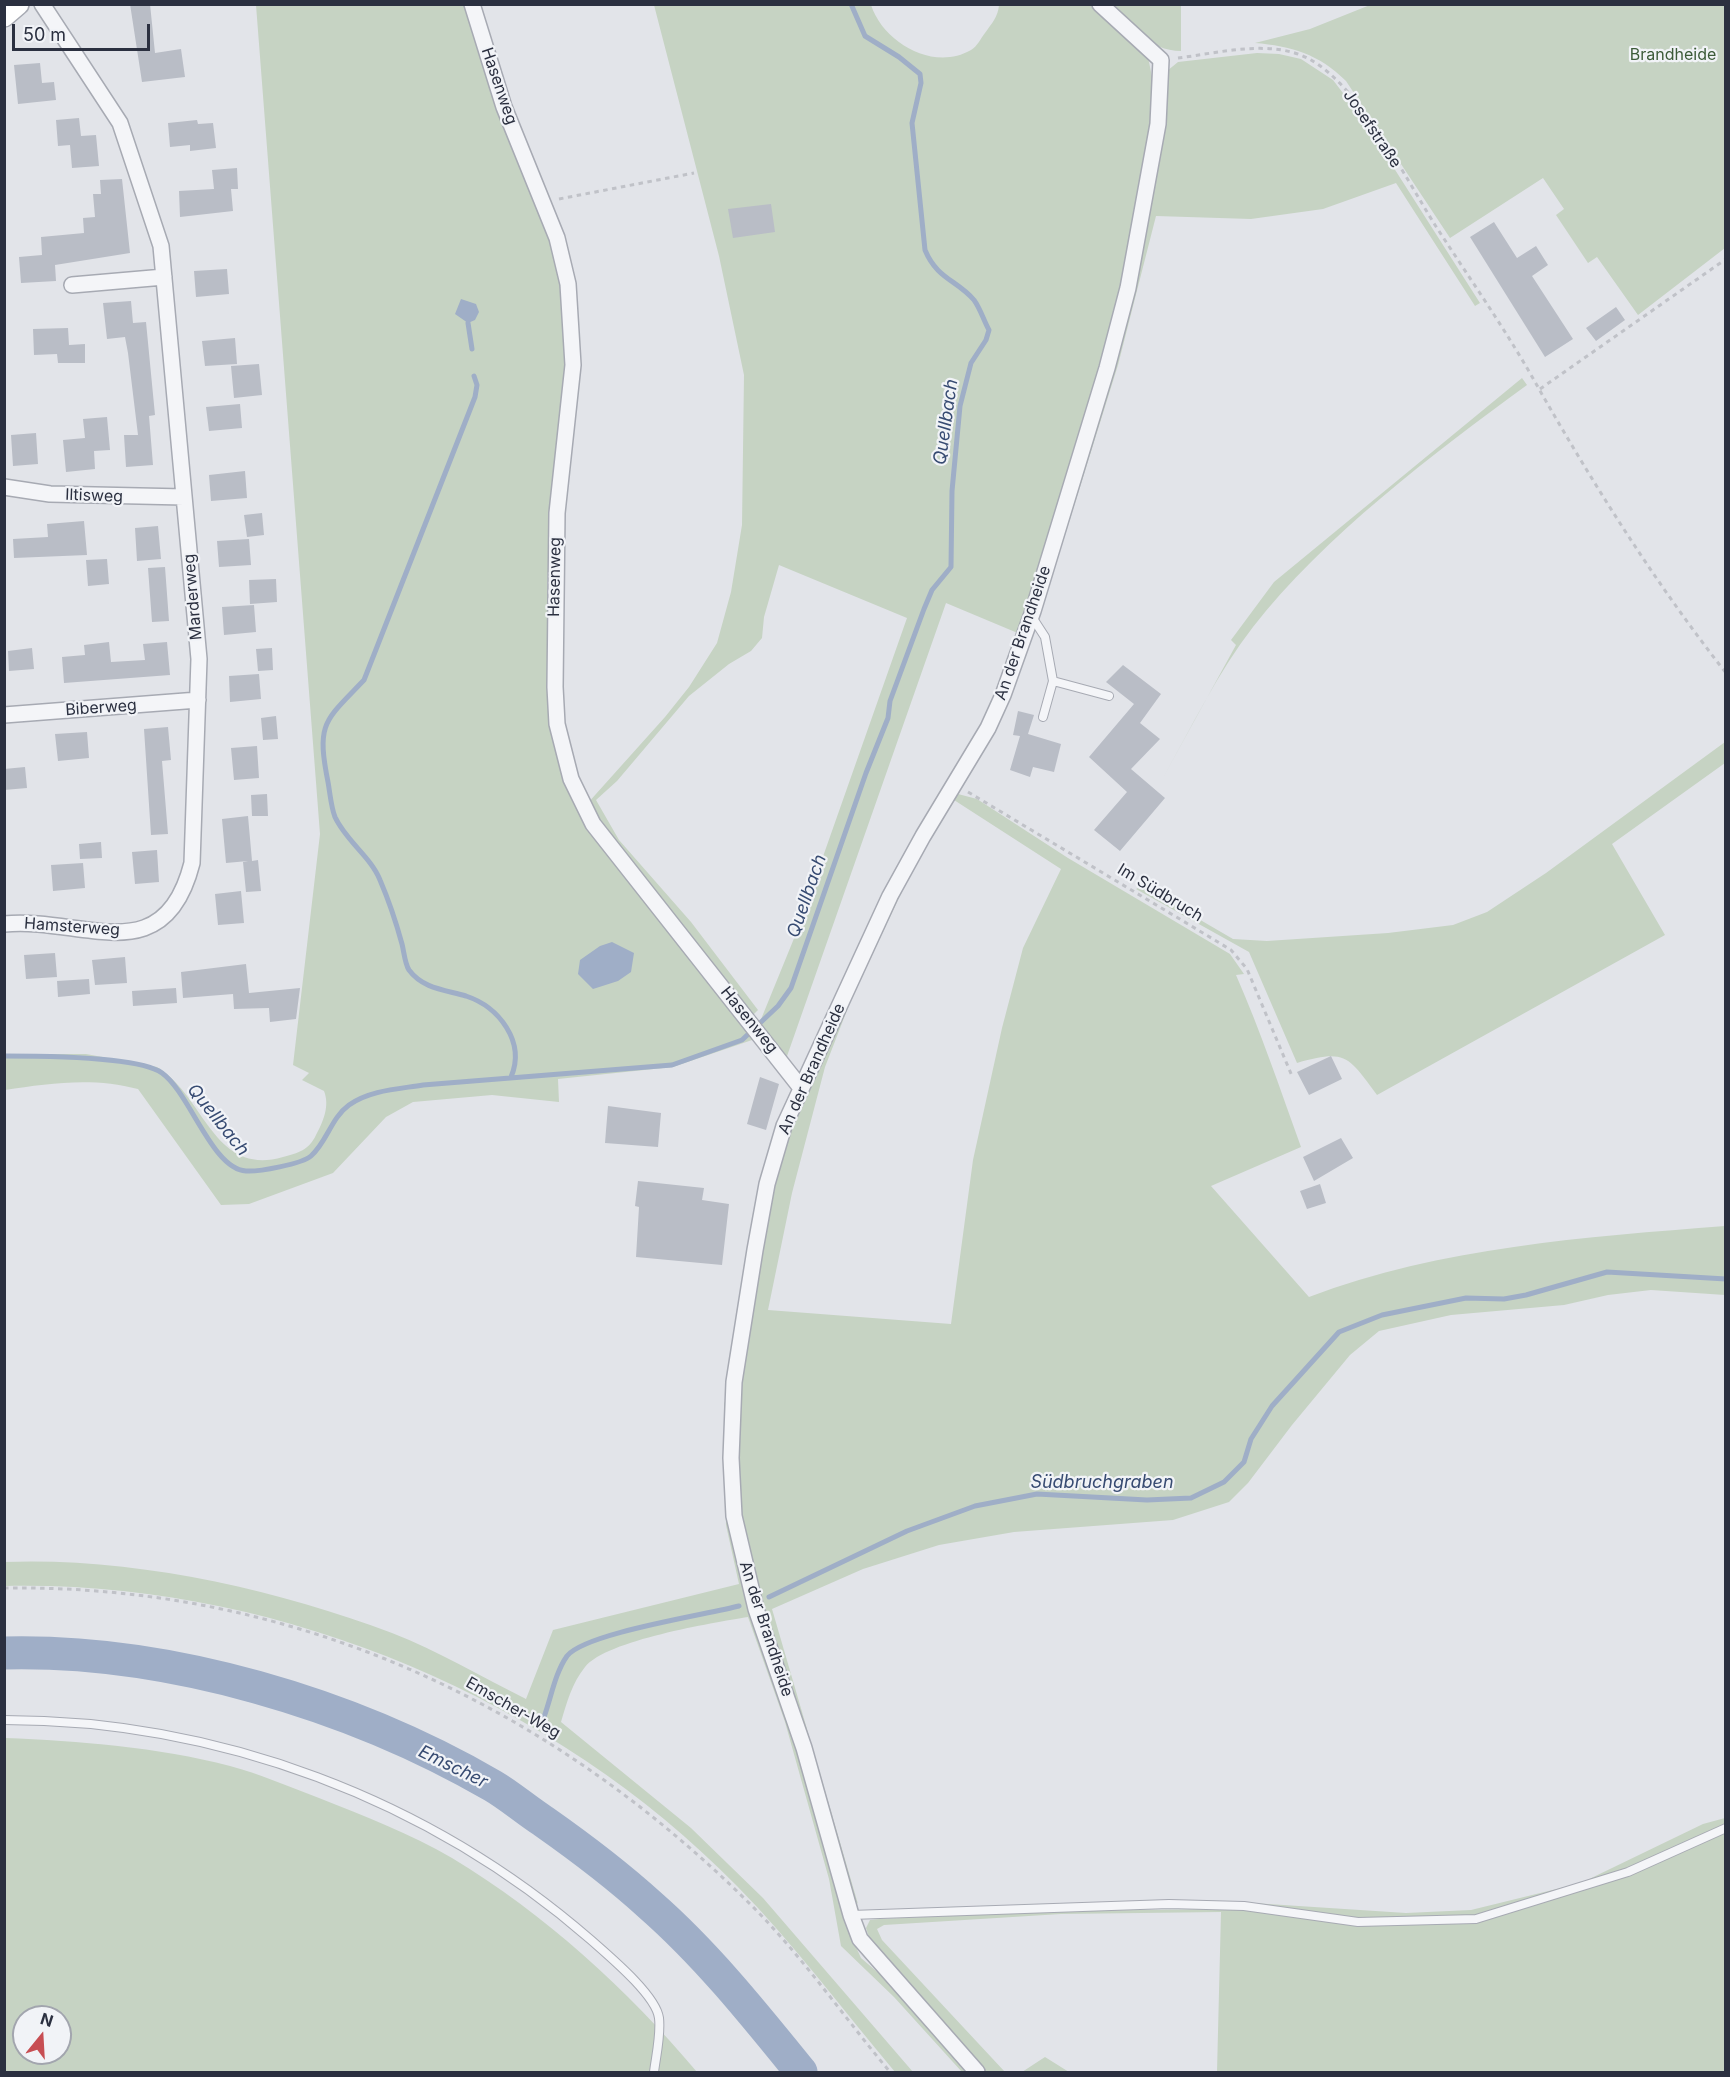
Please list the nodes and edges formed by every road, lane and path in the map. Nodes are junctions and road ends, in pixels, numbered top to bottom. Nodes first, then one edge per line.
1 (18, 4) edge
2 (42, 4) edge
3 (472, 4) edge
4 (1100, 4) edge
5 (4, 16) edge
6 (1161, 60) junction
7 (694, 174) dead end
8 (542, 202) junction
9 (1725, 259) edge
10 (164, 278) junction
11 (72, 285) dead end
12 (1540, 389) junction
13 (4, 487) edge
14 (184, 497) junction
15 (1032, 616) junction
16 (1725, 672) edge
17 (1053, 681) junction
18 (1109, 696) dead end
19 (198, 700) junction
20 (4, 715) edge
21 (1042, 717) dead end
22 (956, 785) junction
23 (171, 911) joint
24 (4, 924) edge
25 (1292, 1076) dead end
26 (801, 1088) junction
27 (4, 1588) edge
28 (4, 1720) edge
29 (1725, 1828) edge
30 (851, 1915) junction
31 (654, 2073) edge
32 (890, 2073) edge
33 (976, 2073) edge

1 - 5 main road
2 - 10 street, Marderweg
3 - 8 street, Hasenweg
4 - 6 street
6 - 12 path, Josefstraße
6 - 15 street, An der Brandheide
7 - 8 path
8 - 26 street, Hasenweg
9 - 12 path
10 - 11 street
10 - 14 street, Marderweg
12 - 16 path, Josefstraße
13 - 14 street, Iltisweg
14 - 19 street, Marderweg
15 - 17 lane
15 - 22 street, An der Brandheide
17 - 18 lane
17 - 21 lane
19 - 20 street, Biberweg
19 - 23 street, Marderweg
22 - 25 path, Im Südbruch
22 - 26 street, An der Brandheide
23 - 24 street, Hamsterweg
26 - 30 street, An der Brandheide
27 - 32 path, Emscher-Weg
28 - 31 lane
29 - 30 lane
30 - 33 street, An der Brandheide

